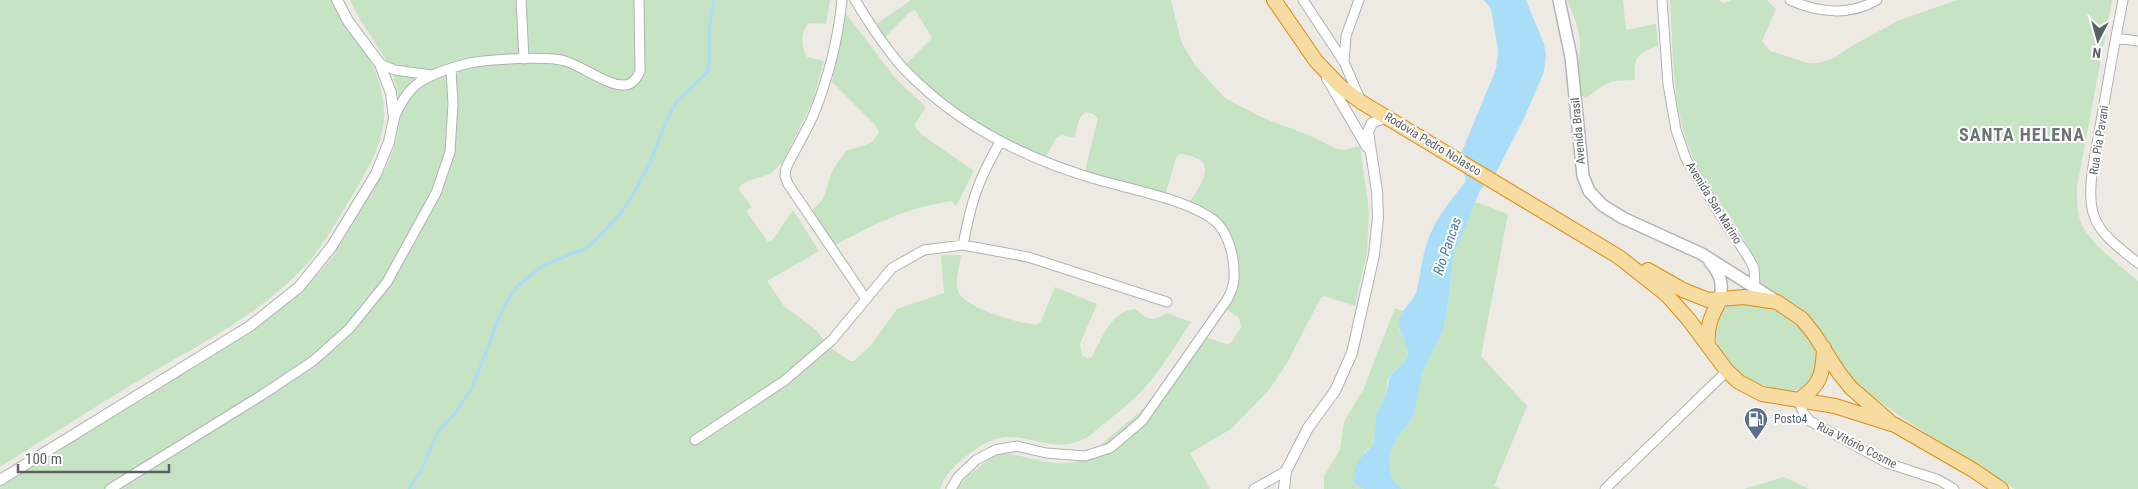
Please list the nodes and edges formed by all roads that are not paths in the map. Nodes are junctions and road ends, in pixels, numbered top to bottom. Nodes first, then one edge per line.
1 (337, 0) edge
2 (521, 0) edge
3 (639, 0) edge
4 (842, 0) edge
5 (855, 0) edge
6 (1274, 0) edge
7 (1303, 0) edge
8 (1359, 0) edge
9 (1558, 0) edge
10 (1662, 0) edge
11 (1790, 0) edge
12 (1877, 0) edge
13 (2124, 0) edge
14 (2116, 38) junction
15 (2138, 41) edge
16 (524, 59) junction
17 (1316, 61) junction
18 (1344, 62) junction
19 (380, 64) junction
20 (451, 69) junction
21 (431, 75) junction
22 (1361, 102) junction
23 (1386, 117) junction
24 (394, 118) junction
25 (1000, 142) junction
26 (1371, 155) junction
27 (963, 245) junction
28 (1702, 254) junction
29 (1619, 257) junction
30 (2138, 263) edge
31 (1755, 286) junction
32 (866, 299) junction
33 (1720, 300) junction
34 (1167, 302) dead end
35 (1777, 302) junction
36 (1708, 347) junction
37 (1824, 348) junction
38 (1727, 371) junction
39 (1798, 400) junction
40 (1895, 425) junction
41 (695, 440) dead end
42 (1286, 471) junction
43 (0, 480) edge
44 (110, 489) edge
45 (951, 489) edge
46 (1254, 489) edge
47 (1284, 489) edge
48 (1605, 489) edge
49 (1954, 489) edge
50 (2001, 489) edge

1 - 19 street
2 - 16 street
3 - 16 street
4 - 32 street
5 - 25 street
6 - 17 highway, Rodovia Pedro Nolasco
7 - 18 street
8 - 18 street
9 - 28 main road, Avenida Brasil
10 - 31 street, Avenida San Marino
11 - 12 street
13 - 14 street, Rua Pia Pavani
14 - 15 street
14 - 30 street, Rua Pia Pavani
16 - 20 street
17 - 22 highway, Rodovia Pedro Nolasco
17 - 26 street
18 - 22 street
19 - 21 street
19 - 24 street
20 - 21 street
20 - 44 street
21 - 24 street
22 - 23 highway, Rodovia Pedro Nolasco
23 - 26 street
23 - 29 highway, Rodovia Pedro Nolasco
24 - 43 street
25 - 27 street
25 - 45 street
26 - 42 street
27 - 32 street
27 - 34 street
28 - 31 main road, Avenida Brasil
28 - 33 main road, Avenida Brasil
29 - 33 highway, Rodovia Pedro Nolasco
29 - 36 highway, Rodovia Pedro Nolasco
31 - 35 main road, Avenida Brasil
32 - 41 street
33 - 35 highway, Rodovia Pedro Nolasco
33 - 36 highway
35 - 37 highway, Rodovia Pedro Nolasco
36 - 38 highway, Rodovia Pedro Nolasco
37 - 39 highway
37 - 40 highway, Rodovia Pedro Nolasco
38 - 39 highway, Rodovia Pedro Nolasco
38 - 48 street
39 - 40 highway, Rodovia Pedro Nolasco
39 - 49 street, Rua Vitório Cosme
40 - 50 highway, Rodovia Pedro Nolasco
42 - 46 street
42 - 47 street

